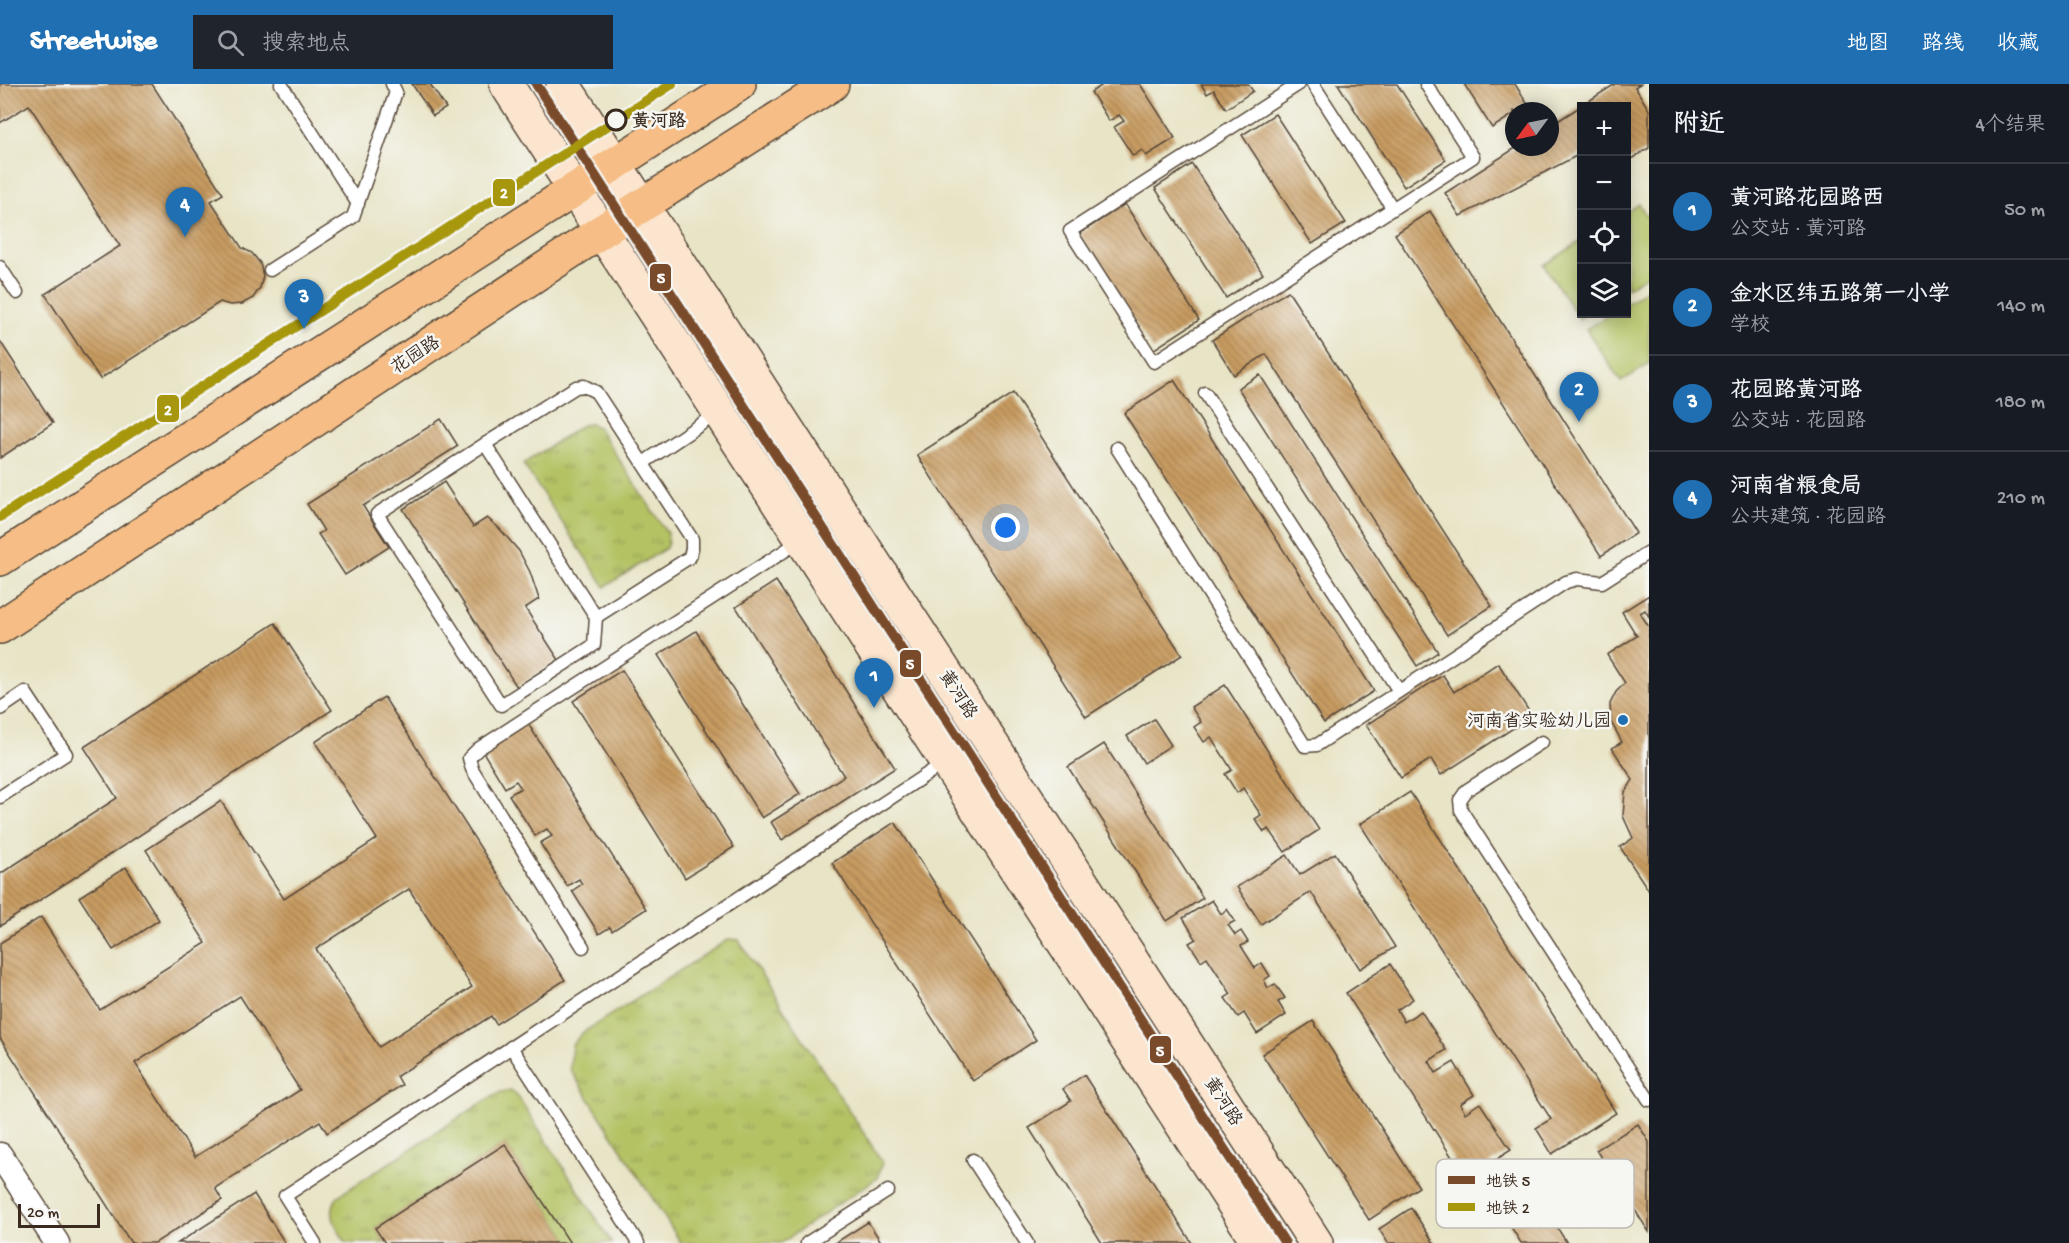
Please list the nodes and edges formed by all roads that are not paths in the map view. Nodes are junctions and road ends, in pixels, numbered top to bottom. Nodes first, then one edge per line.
1 (281, 84) edge
2 (392, 84) edge
3 (506, 84) edge
4 (563, 84) edge
5 (739, 84) edge
6 (832, 84) edge
7 (1299, 84) edge
8 (1313, 84) edge
9 (1426, 84) edge
10 (615, 164) junction
11 (574, 189) junction
12 (358, 204) junction
13 (642, 206) junction
14 (1393, 209) junction
15 (602, 231) junction
16 (0, 267) edge
17 (270, 270) dead end
18 (16, 293) dead end
19 (1205, 393) dead end
20 (719, 412) junction
21 (485, 444) junction
22 (1118, 448) dead end
23 (643, 463) junction
24 (801, 540) junction
25 (1649, 552) edge
26 (0, 559) edge
27 (596, 616) junction
28 (0, 627) edge
29 (1399, 691) junction
30 (0, 709) edge
31 (1542, 742) dead end
32 (946, 762) junction
33 (0, 797) edge
34 (583, 947) dead end
35 (512, 1047) junction
36 (1649, 1101) edge
37 (0, 1155) edge
38 (973, 1160) dead end
39 (888, 1191) dead end
40 (57, 1243) edge
41 (315, 1243) edge
42 (638, 1243) edge
43 (807, 1243) edge
44 (1027, 1243) edge
45 (1259, 1243) edge
46 (1316, 1243) edge

1 - 12 lane
2 - 12 lane
3 - 11 main road
4 - 10 main road, 黄河路
5 - 10 main road
6 - 13 main road, 花园路
7 - 14 lane
8 - 14 lane
9 - 14 lane
10 - 11 main road
10 - 13 main road, 黄河路
11 - 15 main road
11 - 26 main road
12 - 17 lane
13 - 15 main road, 花园路
13 - 46 main road, 黄河路
15 - 20 main road
15 - 28 main road, 花园路
16 - 18 lane
19 - 29 lane
20 - 23 lane
20 - 24 main road
21 - 23 lane
21 - 27 lane
21 - 27 lane
22 - 29 lane
23 - 27 lane
24 - 32 main road
24 - 34 lane
25 - 29 lane
30 - 33 lane
31 - 36 lane
32 - 35 lane
32 - 45 main road
35 - 41 lane
35 - 42 lane
37 - 40 street
38 - 44 lane
39 - 43 lane

